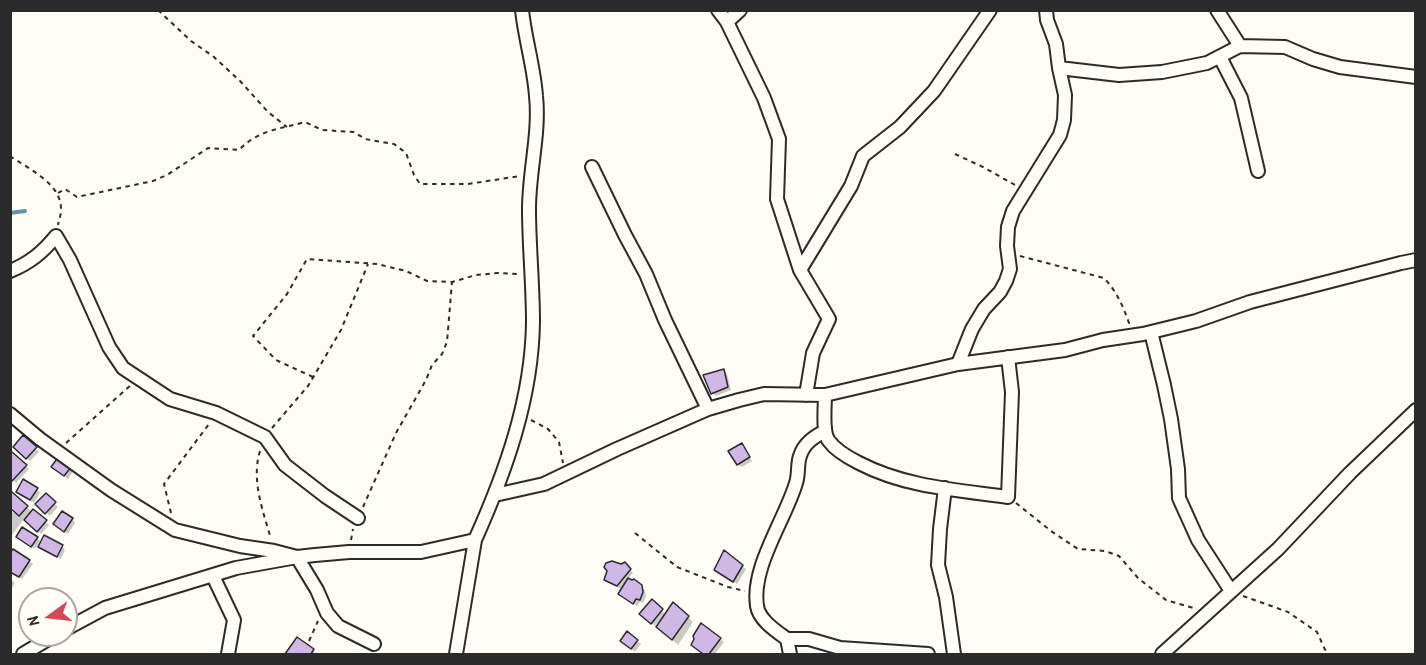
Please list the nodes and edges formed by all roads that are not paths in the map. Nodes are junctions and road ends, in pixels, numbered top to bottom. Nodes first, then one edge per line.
1 (522, 10) edge
2 (718, 10) edge
3 (740, 10) edge
4 (990, 10) edge
5 (1046, 10) edge
6 (1217, 10) edge
7 (727, 22) junction
8 (1240, 46) junction
9 (1220, 57) junction
10 (1059, 68) junction
11 (1416, 77) edge
12 (592, 167) dead end
13 (1258, 171) dead end
14 (1416, 260) edge
15 (801, 270) junction
16 (10, 271) edge
17 (1147, 333) junction
18 (1008, 357) junction
19 (958, 364) junction
20 (806, 395) junction
21 (825, 395) junction
22 (708, 409) junction
23 (1416, 410) edge
24 (10, 414) edge
25 (825, 430) junction
26 (945, 488) junction
27 (495, 495) junction
28 (358, 518) road end
29 (475, 540) junction
30 (297, 557) junction
31 (213, 576) junction
32 (1231, 591) junction
33 (78, 623) edge
34 (787, 639) junction
35 (374, 644) dead end
36 (228, 654) edge
37 (456, 654) edge
38 (790, 654) edge
39 (928, 654) edge
40 (954, 654) edge
41 (1162, 654) edge

1 - 27 street
2 - 7 street
3 - 7 street
4 - 15 street
5 - 10 street
6 - 8 street
7 - 15 street
8 - 9 street
8 - 11 street
9 - 10 street
9 - 13 street
10 - 19 street
12 - 22 street
14 - 17 street
15 - 20 street
16 - 28 street
17 - 18 street
17 - 32 street
18 - 19 street
18 - 26 street
19 - 21 street
20 - 21 street
20 - 22 street
21 - 25 street
22 - 27 street
23 - 32 street
24 - 30 street
25 - 26 street
25 - 34 street
26 - 40 street
27 - 29 street
29 - 30 street
29 - 37 street
30 - 31 street
30 - 35 street
31 - 33 street
31 - 36 street
32 - 41 street
34 - 38 street
34 - 39 street

